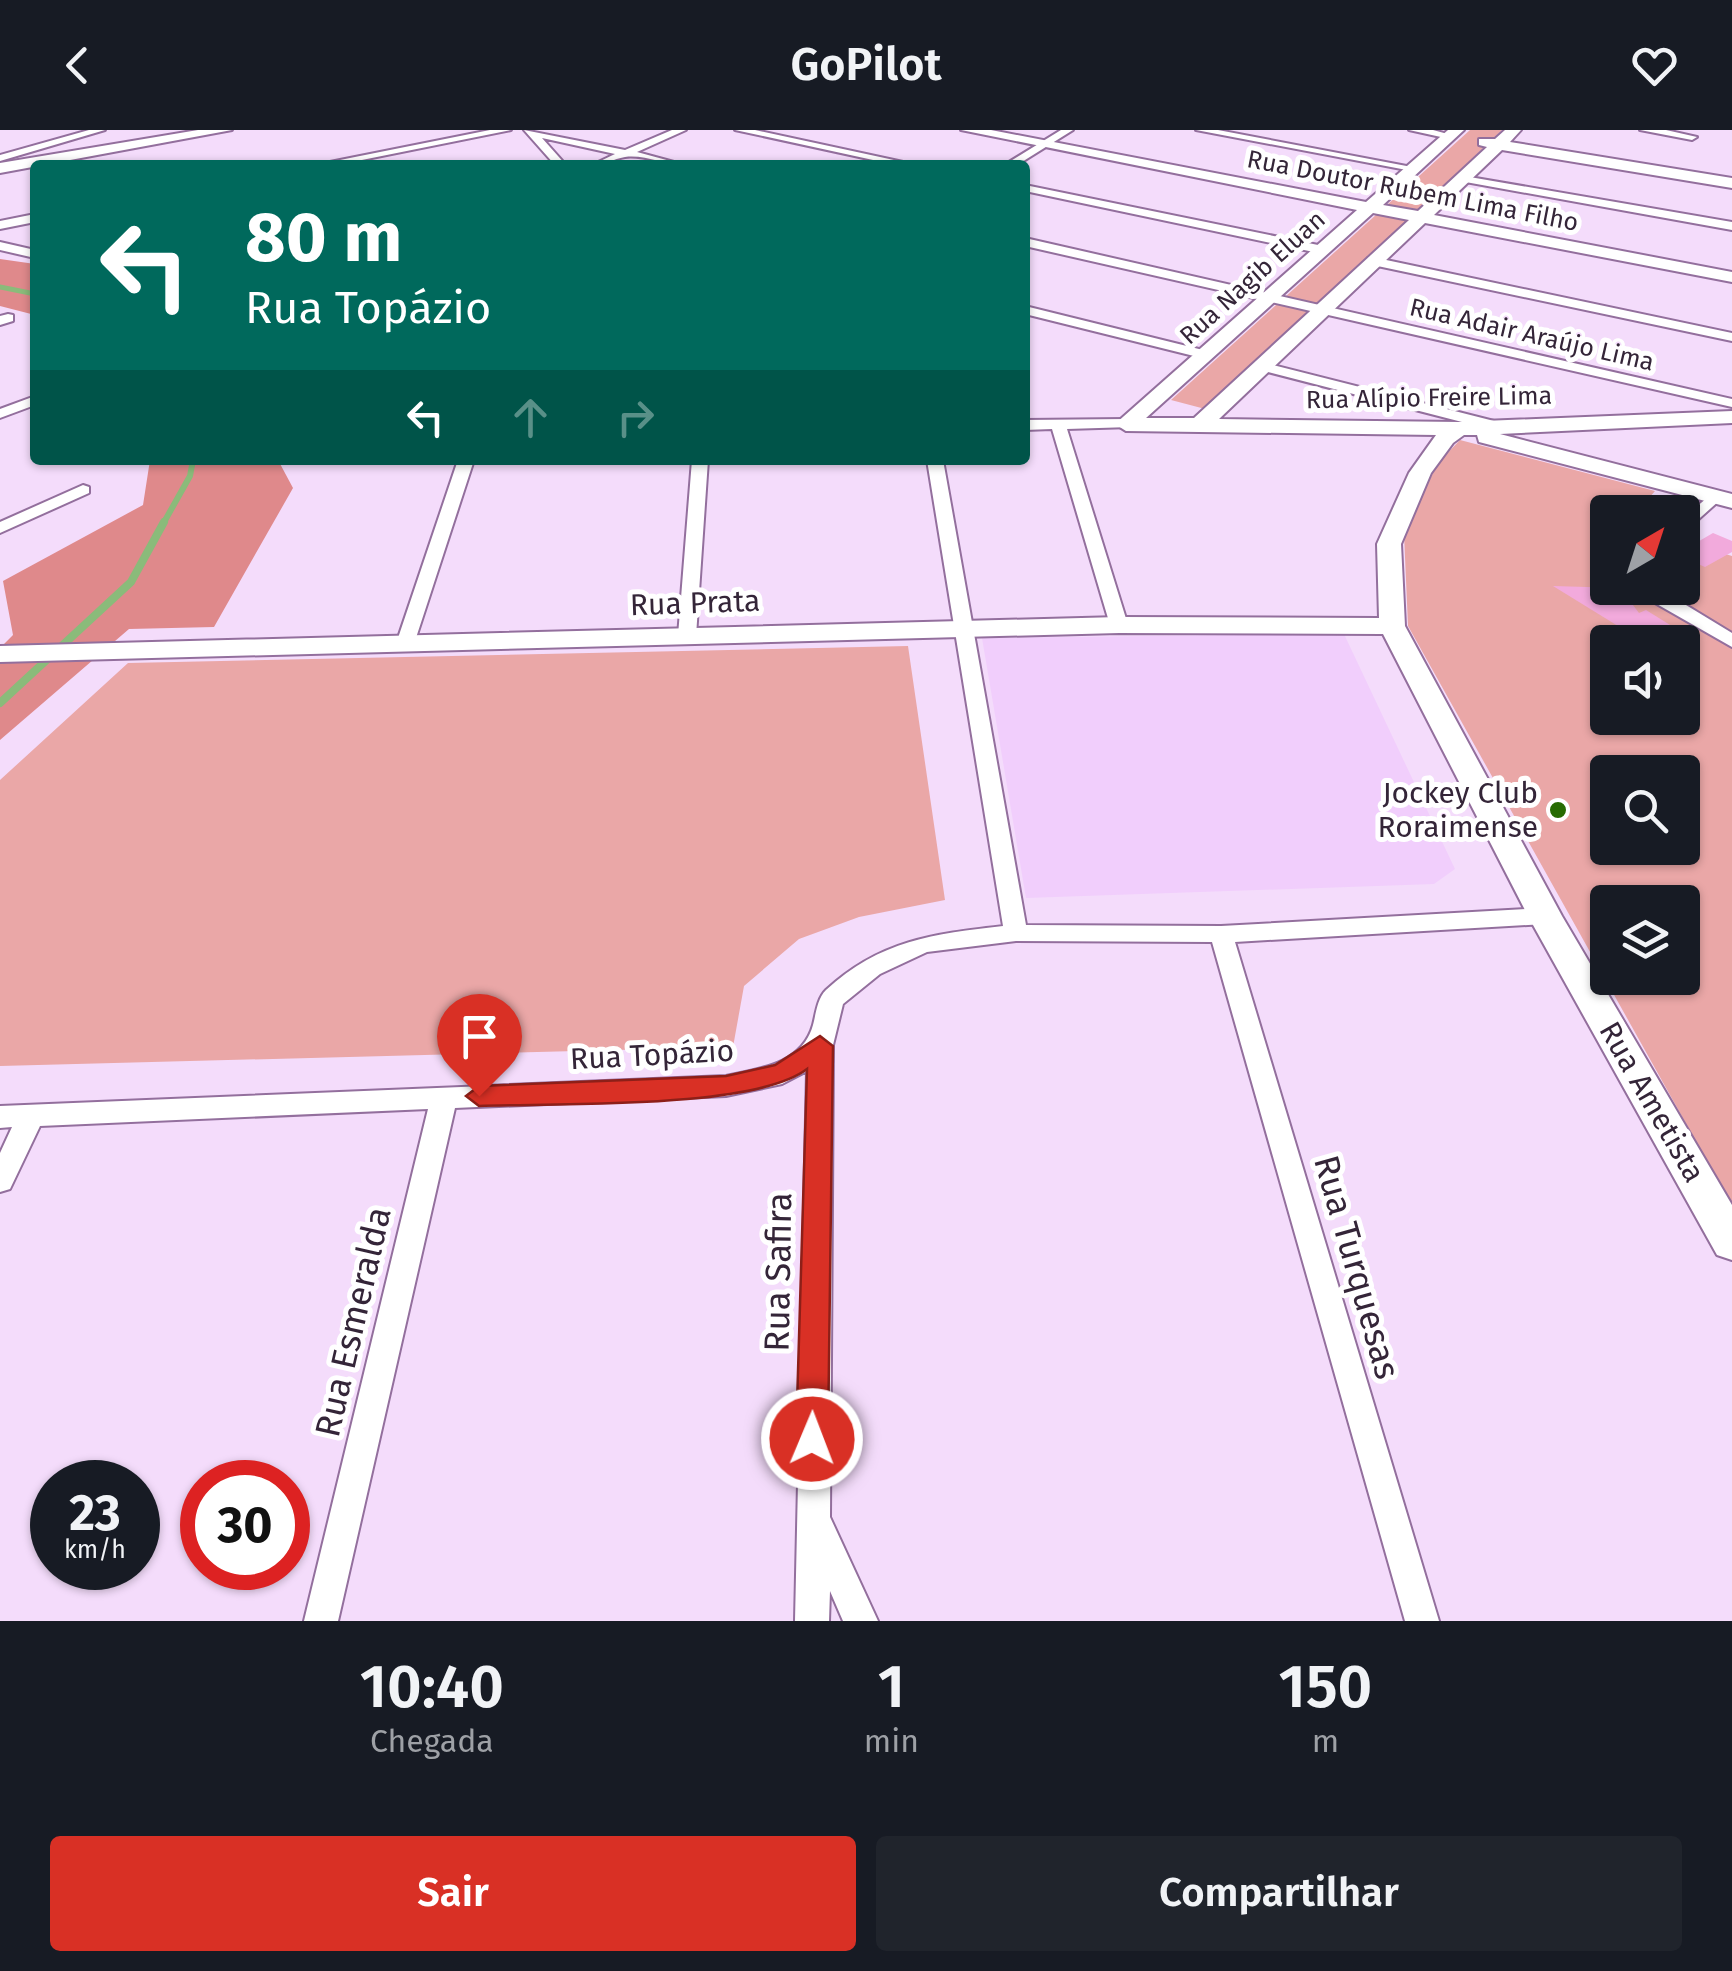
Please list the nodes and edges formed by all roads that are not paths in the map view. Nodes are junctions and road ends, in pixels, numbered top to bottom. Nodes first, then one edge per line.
1 (100, 130) edge
2 (172, 130) edge
3 (225, 130) edge
4 (506, 130) edge
5 (681, 130) edge
6 (740, 130) edge
7 (968, 130) edge
8 (1068, 130) edge
9 (1201, 130) edge
10 (1414, 130) edge
11 (1645, 130) edge
12 (530, 131) edge
13 (1454, 133) edge
14 (193, 136) junction
15 (1507, 137) edge
16 (1692, 138) dead end
17 (1044, 144) junction
18 (626, 153) junction
19 (0, 158) edge
20 (48, 160) edge
21 (347, 160) edge
22 (556, 160) edge
23 (609, 160) edge
24 (658, 160) edge
25 (887, 160) edge
26 (1017, 160) edge
27 (30, 163) edge
28 (0, 168) edge
29 (1412, 168) junction
30 (1464, 178) junction
31 (1732, 183) edge
32 (1030, 189) edge
33 (1370, 207) junction
34 (1420, 217) junction
35 (30, 219) edge
36 (0, 225) edge
37 (1732, 226) edge
38 (1030, 243) edge
39 (0, 246) edge
40 (1323, 250) junction
41 (30, 253) edge
42 (1372, 261) junction
43 (1732, 277) edge
44 (1270, 297) junction
45 (1322, 308) junction
46 (1030, 311) edge
47 (1732, 337) edge
48 (1206, 355) junction
49 (1265, 366) junction
50 (30, 402) edge
51 (1732, 402) edge
52 (0, 414) edge
53 (1732, 417) edge
54 (1451, 421) junction
55 (1030, 424) edge
56 (1126, 424) junction
57 (1201, 424) junction
58 (1058, 426) junction
59 (464, 465) edge
60 (700, 465) edge
61 (935, 465) edge
62 (84, 490) dead end
63 (1723, 499) edge
64 (1700, 516) edge
65 (0, 528) edge
66 (1670, 605) edge
67 (1119, 626) junction
68 (1392, 626) junction
69 (966, 629) junction
70 (687, 636) junction
71 (1732, 641) edge
72 (404, 644) junction
73 (0, 654) edge
74 (1545, 916) junction
75 (1016, 934) junction
76 (1221, 934) junction
77 (820, 1046) junction
78 (444, 1098) junction
79 (30, 1116) junction
80 (0, 1117) edge
81 (0, 1181) edge
82 (1732, 1242) edge
83 (810, 1514) junction
84 (321, 1621) edge
85 (812, 1621) edge
86 (861, 1621) edge
87 (1422, 1621) edge

1 - 19 street
2 - 14 street
3 - 14 street
4 - 21 street
5 - 18 street
6 - 25 street
7 - 17 street, Rua Doutor Rubem Lima Filho
8 - 17 street
9 - 29 street
10 - 13 street
11 - 16 street
12 - 18 street
12 - 22 street
13 - 15 street
13 - 29 street, Rua Nagib Eluan
14 - 20 street
15 - 30 street
15 - 31 street
17 - 26 street
17 - 33 street, Rua Doutor Rubem Lima Filho
18 - 23 street
18 - 24 street
27 - 28 street
29 - 33 street, Rua Nagib Eluan
30 - 34 street
30 - 37 street
32 - 40 street
33 - 34 street, Rua Doutor Rubem Lima Filho
33 - 40 street, Rua Nagib Eluan
34 - 42 street
34 - 43 street, Rua Doutor Rubem Lima Filho
35 - 36 street
38 - 44 street, Rua Adair Araújo Lima
39 - 41 street
40 - 44 street, Rua Nagib Eluan
42 - 45 street
42 - 47 street
44 - 45 street, Rua Adair Araújo Lima
44 - 48 street, Rua Nagib Eluan
45 - 49 street
45 - 51 street, Rua Adair Araújo Lima
46 - 48 street
48 - 56 street, Rua Nagib Eluan
49 - 54 street
49 - 57 street
50 - 52 street
53 - 54 street, Rua Alípio Freire Lima
54 - 57 street, Rua Alípio Freire Lima
54 - 63 street
54 - 68 street, Rua Ametista
55 - 58 street
56 - 57 street, Rua Alípio Freire Lima
56 - 58 street
58 - 67 street
59 - 72 street
60 - 70 street
61 - 69 street
62 - 65 street
63 - 64 street
66 - 71 street
67 - 68 street, Rua Prata
67 - 69 street, Rua Prata
68 - 74 street, Rua Ametista
69 - 70 street, Rua Prata
69 - 75 street
70 - 72 street, Rua Prata
72 - 73 street, Rua Prata
74 - 76 street
74 - 82 street, Rua Ametista
75 - 76 street
75 - 77 street
76 - 87 street, Rua Turquesas
77 - 78 street, Rua Topázio
77 - 83 street, Rua Safira
78 - 79 street, Rua Topázio
78 - 84 street, Rua Esmeralda
79 - 80 street, Rua Topázio
79 - 81 street
83 - 85 street, Rua Safira
83 - 86 street

